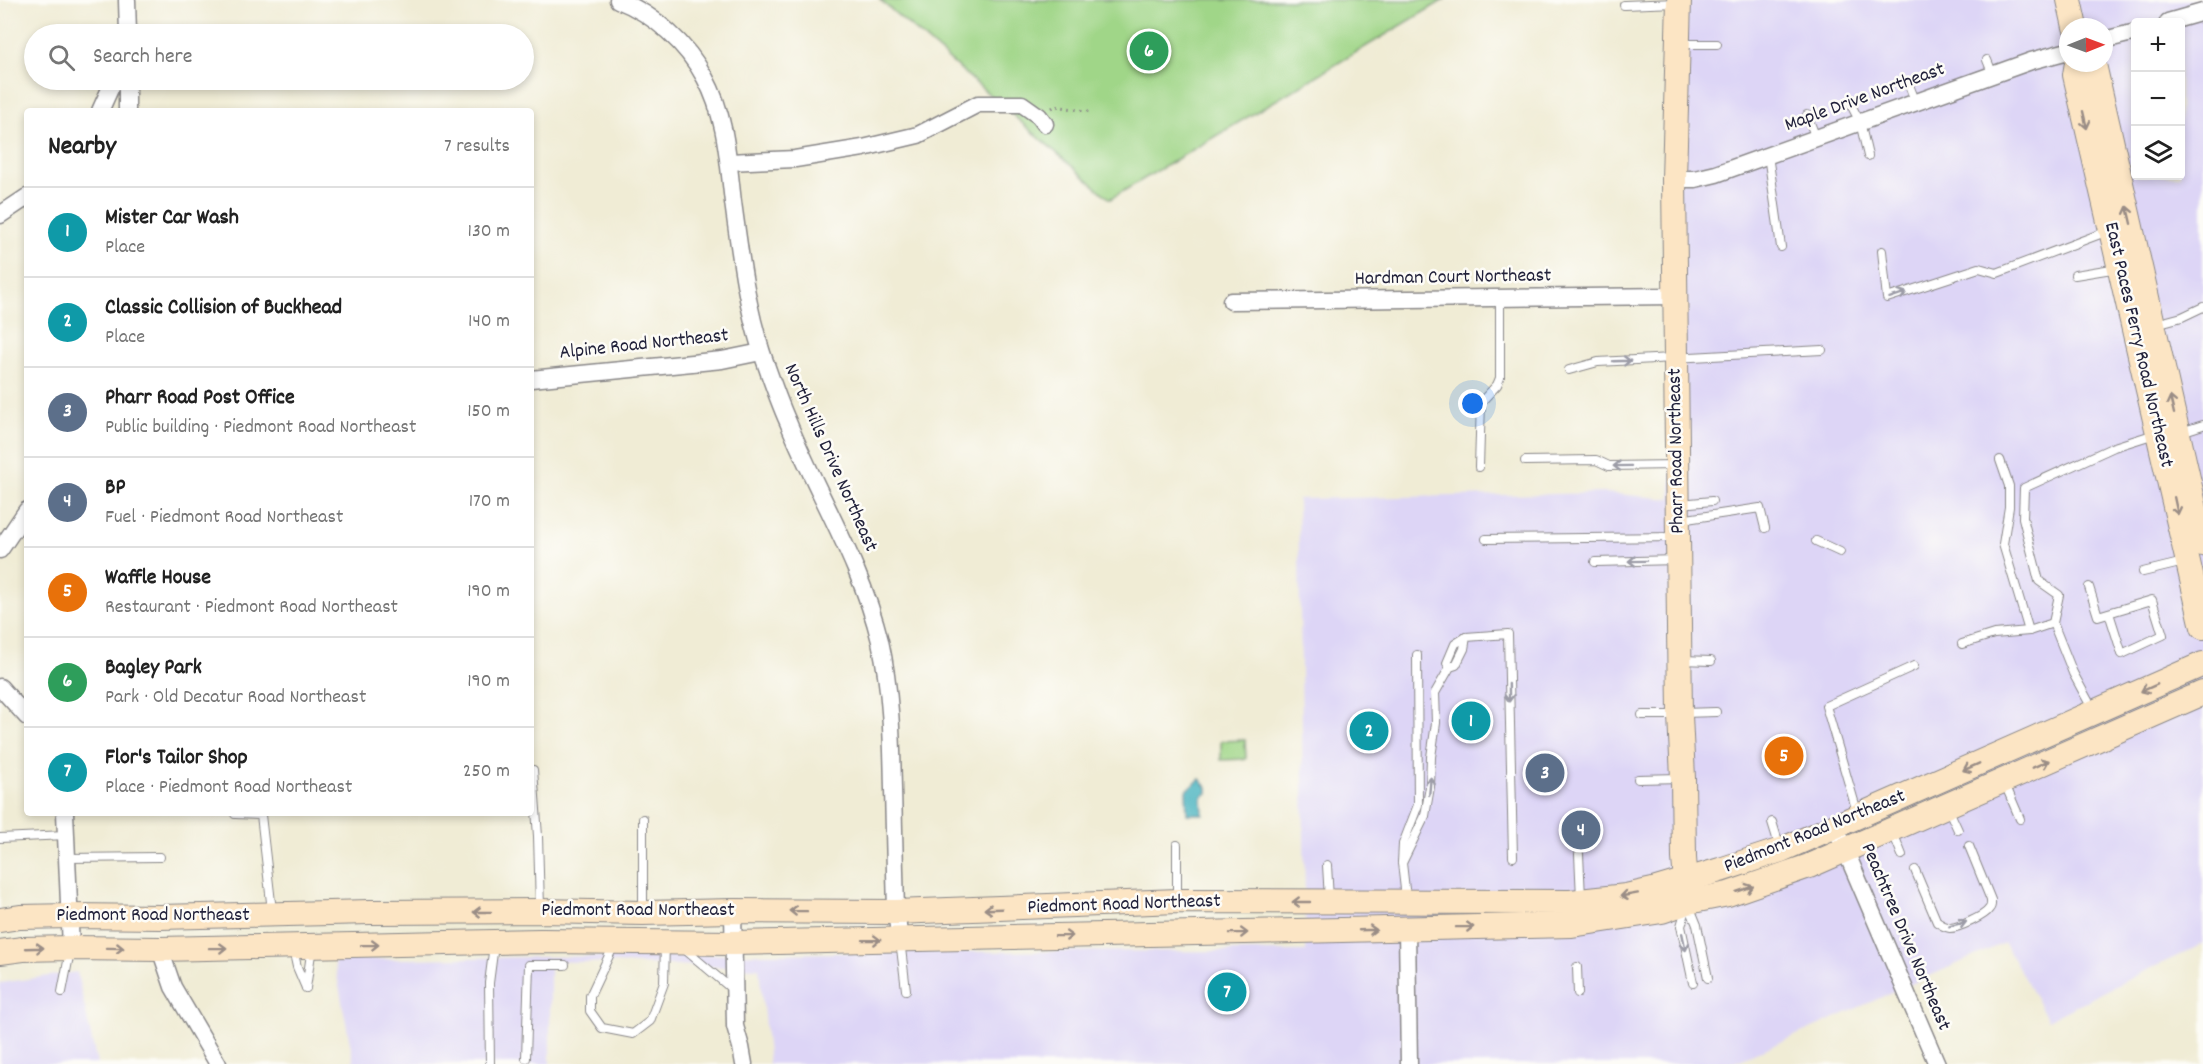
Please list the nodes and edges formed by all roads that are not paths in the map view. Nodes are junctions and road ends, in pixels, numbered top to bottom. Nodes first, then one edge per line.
1 (128, 0) edge
2 (618, 0) edge
3 (2069, 0) edge
4 (1679, 1) edge
5 (1624, 5) dead end
6 (2203, 12) edge
7 (2073, 18) edge
8 (2182, 18) edge
9 (128, 24) edge
10 (2131, 33) edge
11 (2113, 38) edge
12 (1717, 44) dead end
13 (1679, 45) junction
14 (2059, 53) edge
15 (2076, 72) edge
16 (2096, 72) edge
17 (1909, 85) dead end
18 (109, 90) edge
19 (128, 90) edge
20 (1916, 102) junction
21 (1850, 103) dead end
22 (101, 108) edge
23 (127, 108) edge
24 (1807, 115) dead end
25 (1046, 118) road end
26 (1860, 123) junction
27 (1815, 138) junction
28 (1768, 155) junction
29 (1868, 156) dead end
30 (729, 162) junction
31 (1674, 179) junction
32 (24, 199) edge
33 (0, 215) edge
34 (2110, 231) junction
35 (1781, 247) dead end
36 (1882, 251) dead end
37 (2119, 268) junction
38 (2074, 275) dead end
39 (1675, 296) junction
40 (1500, 298) junction
41 (1231, 301) dead end
42 (2203, 307) edge
43 (2154, 325) junction
44 (1822, 350) dead end
45 (762, 352) junction
46 (1676, 359) junction
47 (1569, 370) dead end
48 (534, 379) edge
49 (2203, 425) edge
50 (2169, 433) junction
51 (2000, 460) dead end
52 (1525, 461) dead end
53 (1677, 465) junction
54 (1479, 467) dead end
55 (2197, 492) edge
56 (1712, 501) dead end
57 (24, 514) edge
58 (1765, 528) dead end
59 (1678, 530) junction
60 (1486, 539) dead end
61 (1816, 541) dead end
62 (0, 550) edge
63 (1840, 552) dead end
64 (2195, 553) edge
65 (1595, 562) dead end
66 (2143, 572) dead end
67 (2089, 587) dead end
68 (2109, 613) junction
69 (2053, 623) junction
70 (2203, 627) edge
71 (2029, 631) junction
72 (1962, 645) dead end
73 (1417, 655) dead end
74 (1679, 660) junction
75 (1711, 661) dead end
76 (2203, 664) edge
77 (1914, 666) dead end
78 (0, 687) edge
79 (2203, 693) edge
80 (1716, 712) dead end
81 (2094, 712) junction
82 (24, 714) edge
83 (1680, 714) junction
84 (1642, 715) dead end
85 (1683, 778) junction
86 (1638, 779) dead end
87 (2004, 781) junction
88 (534, 783) edge
89 (1947, 805) junction
90 (64, 816) edge
91 (261, 816) edge
92 (643, 819) dead end
93 (2020, 819) dead end
94 (1772, 822) dead end
95 (1835, 826) junction
96 (1864, 828) junction
97 (1892, 830) junction
98 (1958, 830) dead end
99 (66, 834) junction
100 (0, 838) edge
101 (1177, 845) dead end
102 (1969, 846) dead end
103 (1781, 850) junction
104 (1846, 850) junction
105 (1579, 854) dead end
106 (1902, 855) dead end
107 (160, 856) dead end
108 (1513, 857) dead end
109 (67, 858) junction
110 (1402, 863) junction
111 (1327, 865) dead end
112 (1915, 870) dead end
113 (1687, 891) junction
114 (1178, 901) junction
115 (1581, 901) junction
116 (1329, 902) junction
117 (1406, 902) junction
118 (540, 911) junction
119 (733, 911) junction
120 (896, 912) junction
121 (643, 913) junction
122 (273, 914) junction
123 (71, 916) junction
124 (0, 920) edge
125 (1407, 929) junction
126 (900, 940) junction
127 (494, 942) junction
128 (615, 942) junction
129 (670, 942) junction
130 (733, 943) junction
131 (71, 948) junction
132 (160, 949) junction
133 (0, 952) edge
134 (530, 954) junction
135 (565, 965) dead end
136 (1577, 967) dead end
137 (1708, 978) dead end
138 (1692, 983) dead end
139 (906, 990) dead end
140 (734, 991) junction
141 (62, 992) dead end
142 (1578, 993) dead end
143 (526, 1059) dead end
144 (218, 1064) edge
145 (490, 1064) edge
146 (744, 1064) edge
147 (1408, 1064) edge
148 (1937, 1064) edge

1 - 9 street
2 - 30 street, North Hills Drive Northeast
3 - 7 main road
4 - 5 lane
4 - 13 main road, Pharr Road Northeast
6 - 8 street
10 - 11 street
12 - 13 lane
13 - 31 main road, Pharr Road Northeast
14 - 20 street, Maple Drive Northeast
15 -> 34 main road, East Paces Ferry Road Northeast
43 -> 16 main road, East Paces Ferry Road Northeast
17 - 20 lane
18 - 22 street
19 - 23 street
20 - 26 street, Maple Drive Northeast
21 - 26 lane
24 - 27 lane
25 - 30 street
26 - 27 street, Maple Drive Northeast
26 - 29 lane
27 - 28 street, Maple Drive Northeast
28 - 31 street, Maple Drive Northeast
28 - 35 lane
30 - 45 street, North Hills Drive Northeast
31 - 39 main road, Pharr Road Northeast
32 - 33 street
36 -> 34 lane
34 - 37 main road, East Paces Ferry Road Northeast
37 - 38 lane
37 - 50 main road, East Paces Ferry Road Northeast
39 - 40 street, Hardman Court Northeast
39 - 46 main road, Pharr Road Northeast
40 - 41 street, Hardman Court Northeast
40 - 54 lane
42 - 43 lane
50 -> 43 main road, East Paces Ferry Road Northeast
44 - 46 lane
45 - 48 street, Alpine Road Northeast
45 - 120 street, North Hills Drive Northeast
47 -> 46 lane
46 - 53 main road, Pharr Road Northeast
49 - 50 lane
50 - 55 main road, East Paces Ferry Road Northeast
50 -> 64 main road, East Paces Ferry Road Northeast
50 - 69 lane
51 - 71 lane
53 -> 52 lane
53 - 59 main road, Pharr Road Northeast
55 - 64 main road, East Paces Ferry Road Northeast
56 - 59 lane
57 - 62 street
58 - 59 lane
59 - 60 lane
59 -> 65 lane
59 - 74 main road, Pharr Road Northeast
61 - 63 lane
64 - 66 lane
64 - 70 main road, East Paces Ferry Road Northeast
67 - 68 lane
68 - 68 lane
69 - 71 lane
69 - 81 lane
71 - 72 lane
73 - 110 lane
74 - 75 lane
74 - 83 main road, Pharr Road Northeast
76 -> 81 main road, Piedmont Road Northeast
77 - 96 lane
78 - 82 street
87 -> 79 main road, Piedmont Road Northeast
80 - 83 lane
81 -> 96 main road, Piedmont Road Northeast
83 - 84 lane
83 - 85 main road, Pharr Road Northeast
85 - 86 lane
85 - 113 main road, Pharr Road Northeast
87 - 89 main road, Piedmont Road Northeast
87 - 93 lane
88 - 118 lane
89 - 97 main road, Piedmont Road Northeast
89 - 98 lane
90 - 99 street
91 - 122 lane
92 - 121 lane
94 - 103 lane
95 - 96 main road, Piedmont Road Northeast
95 - 103 main road, Piedmont Road Northeast
95 - 104 street, Peachtree Drive Northeast
96 - 97 main road, Piedmont Road Northeast
96 - 104 main road, Piedmont Road Northeast
97 - 106 lane
99 - 100 lane
99 - 109 street
101 - 114 lane
112 -> 102 lane
103 - 113 main road, Piedmont Road Northeast
113 -> 104 main road, Piedmont Road Northeast
104 - 148 street, Peachtree Drive Northeast
105 - 115 lane
107 - 109 lane
110 -> 108 lane
109 - 123 street
110 - 117 lane
111 - 116 lane
113 -> 115 main road, Piedmont Road Northeast
125 -> 113 main road, Piedmont Road Northeast
113 - 137 lane
113 -> 138 lane
116 -> 114 main road, Piedmont Road Northeast
114 -> 120 main road, Piedmont Road Northeast
115 - 117 main road, Piedmont Road Northeast
116 - 117 main road, Piedmont Road Northeast
118 - 121 main road, Piedmont Road Northeast
118 -> 122 main road, Piedmont Road Northeast
120 -> 119 main road, Piedmont Road Northeast
119 - 121 main road, Piedmont Road Northeast
119 - 130 street
120 - 126 street, North Hills Drive Northeast
122 - 123 main road, Piedmont Road Northeast
123 - 124 main road, Piedmont Road Northeast
123 - 131 street
126 -> 125 main road, Piedmont Road Northeast
125 - 147 street
130 -> 126 main road, Piedmont Road Northeast
126 - 139 lane
132 -> 127 main road, Piedmont Road Northeast
127 - 134 main road, Piedmont Road Northeast
127 - 145 lane
128 - 129 main road, Piedmont Road Northeast
128 - 129 lane
128 - 134 main road, Piedmont Road Northeast
129 - 130 main road, Piedmont Road Northeast
129 - 140 lane
130 - 140 street
131 -> 132 main road, Piedmont Road Northeast
133 -> 131 main road, Piedmont Road Northeast
131 - 141 lane
132 - 144 street
134 - 135 lane
134 - 143 lane
136 - 142 lane
140 - 146 street

